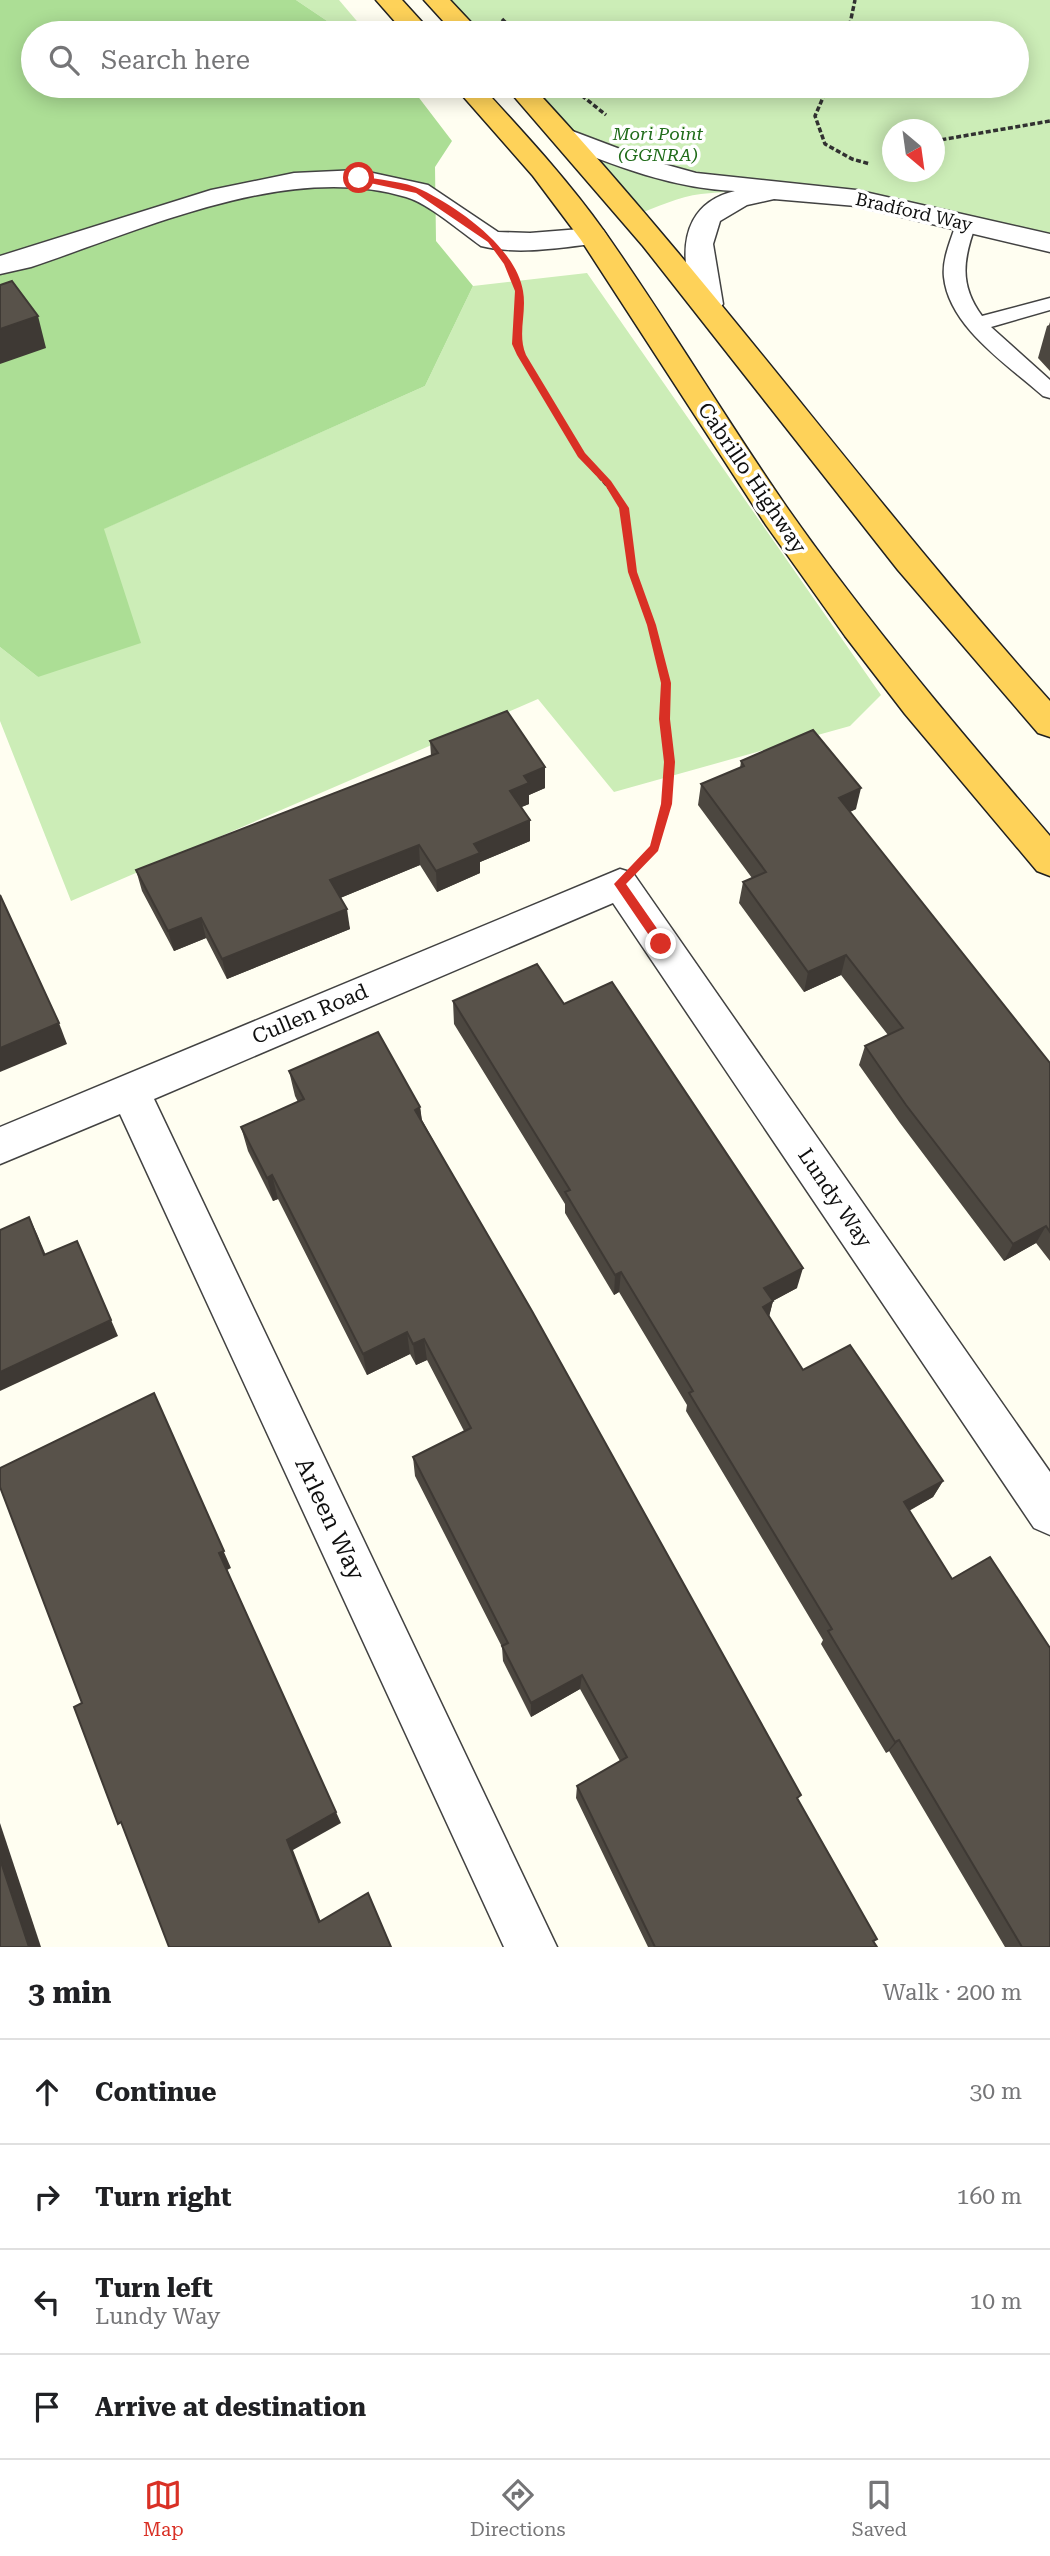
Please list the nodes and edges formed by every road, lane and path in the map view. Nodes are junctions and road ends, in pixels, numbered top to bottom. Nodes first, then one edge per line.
1 (388, 0) edge
2 (436, 0) edge
3 (856, 0) edge
4 (408, 21) edge
5 (456, 21) edge
6 (851, 21) edge
7 (478, 98) edge
8 (530, 98) edge
9 (823, 98) edge
10 (1050, 121) edge
11 (567, 137) junction
12 (945, 139) edge
13 (878, 167) dead end
14 (776, 191) junction
15 (966, 224) junction
16 (593, 236) junction
17 (491, 240) junction
18 (1050, 243) edge
19 (0, 265) edge
20 (708, 304) junction
21 (1050, 304) edge
22 (978, 324) junction
23 (1050, 391) edge
24 (1050, 724) edge
25 (1050, 861) edge
26 (620, 884) junction
27 (129, 1090) junction
28 (0, 1146) edge
29 (1050, 1512) edge
30 (531, 1947) edge

1 - 4 highway
2 - 5 highway
3 - 6 path
7 - 16 highway, Cabrillo Highway
8 - 11 highway
9 - 13 path
10 - 12 path
11 - 14 street, Bradford Way
11 - 20 highway
14 - 15 street, Bradford Way
14 - 20 street, Bradford Way
15 - 18 street, Bradford Way
15 - 22 lane
16 - 17 street
16 - 25 highway, Cabrillo Highway
17 - 19 street
17 - 26 path
20 - 24 highway
21 - 22 lane
22 - 23 lane
26 - 27 street, Cullen Road
26 - 29 street, Lundy Way
27 - 28 street, Cullen Road
27 - 30 street, Arleen Way

